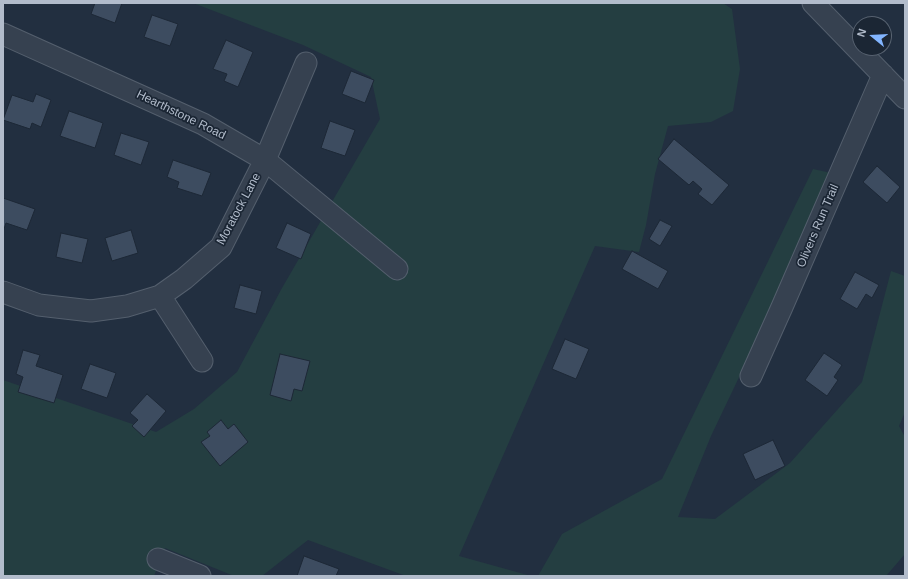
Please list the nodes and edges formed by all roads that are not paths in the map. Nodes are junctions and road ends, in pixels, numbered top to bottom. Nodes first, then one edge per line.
1 (813, 3) edge
2 (3, 34) edge
3 (306, 63) dead end
4 (883, 75) junction
5 (905, 98) edge
6 (265, 160) junction
7 (397, 270) dead end
8 (3, 292) edge
9 (160, 296) junction
10 (202, 361) dead end
11 (751, 376) dead end
12 (158, 559) dead end
13 (200, 576) edge

1 - 4 street
2 - 6 street, Hearthstone Road
3 - 6 street, Moratock Lane
4 - 5 street
4 - 11 street, Olivers Run Trail
6 - 7 street, Hearthstone Road
6 - 9 street, Moratock Lane
8 - 9 street, Moratock Lane
9 - 10 street
12 - 13 street

